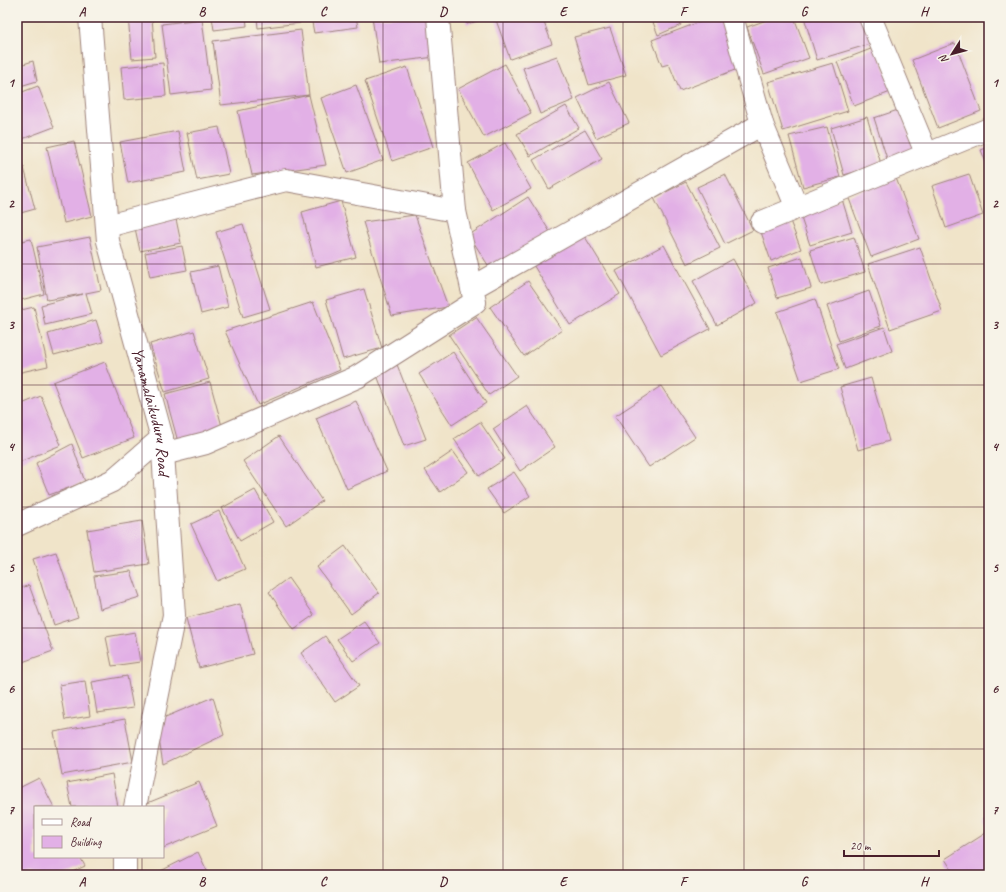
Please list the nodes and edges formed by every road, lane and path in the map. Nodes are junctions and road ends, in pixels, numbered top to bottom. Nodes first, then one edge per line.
1 (90, 17) edge
2 (438, 17) edge
3 (732, 17) edge
4 (870, 17) edge
5 (762, 124) junction
6 (989, 129) edge
7 (927, 155) junction
8 (797, 208) junction
9 (455, 211) junction
10 (762, 222) dead end
11 (107, 226) junction
12 (472, 288) junction
13 (163, 446) junction
14 (17, 525) edge
15 (135, 806) edge
16 (125, 858) edge
17 (125, 875) edge

1 - 11 street, Yanamalaikuduru Road
2 - 9 street
3 - 5 street
4 - 7 street
5 - 8 street
5 - 12 street
6 - 7 street
7 - 8 street
8 - 10 street
9 - 11 street
9 - 12 street
11 - 13 street, Yanamalaikuduru Road
12 - 13 street
13 - 14 street
13 - 15 street, Yanamalaikuduru Road
16 - 17 street

